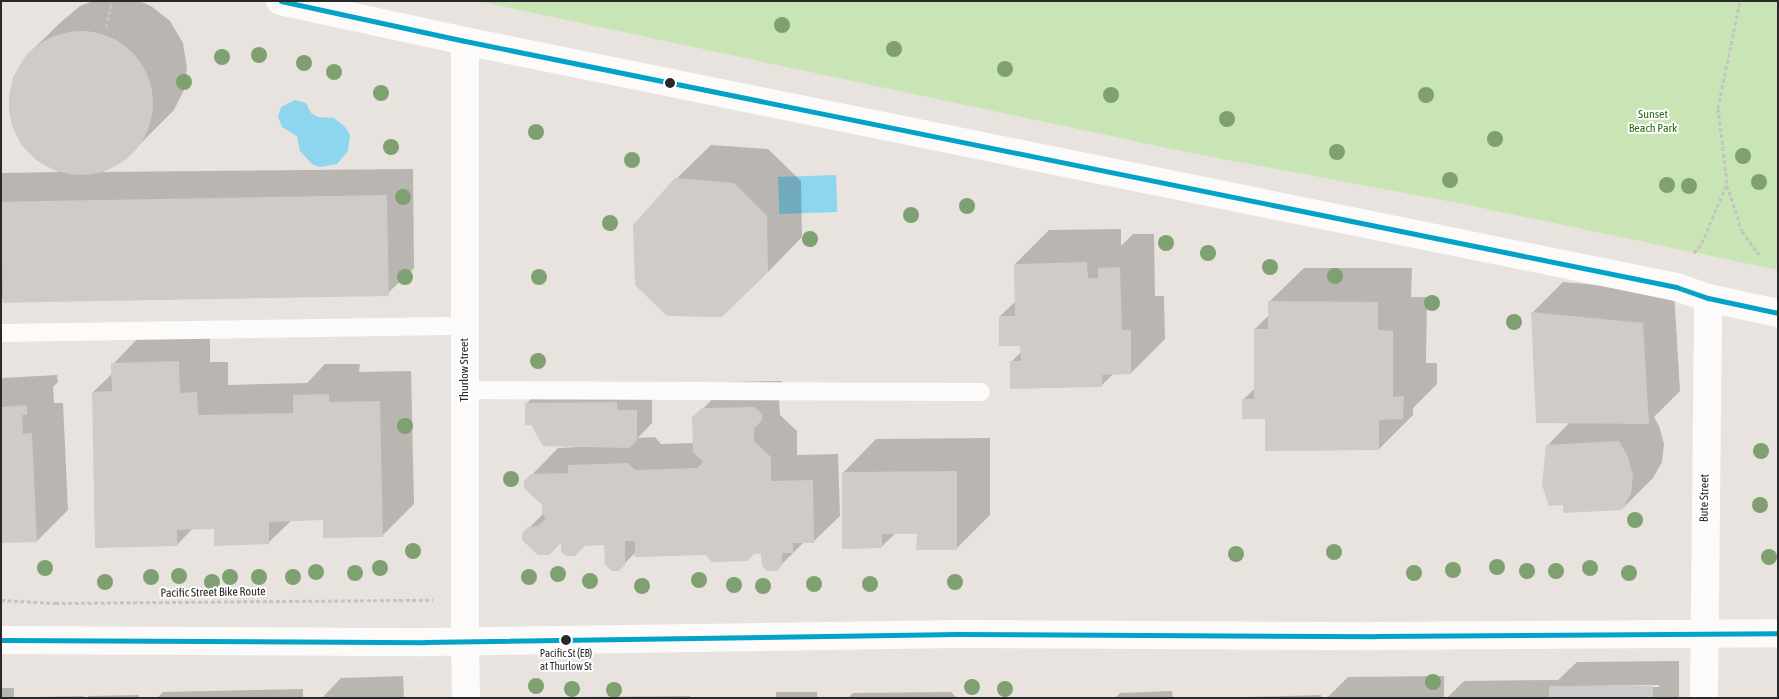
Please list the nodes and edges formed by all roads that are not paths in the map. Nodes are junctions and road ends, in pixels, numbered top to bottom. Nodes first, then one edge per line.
1 (280, 1) edge
2 (465, 41) junction
3 (1708, 298) junction
4 (1778, 314) edge
5 (465, 326) junction
6 (1, 333) edge
7 (465, 390) junction
8 (981, 392) dead end
9 (1778, 633) edge
10 (1704, 634) junction
11 (1, 640) edge
12 (465, 641) junction
13 (466, 698) edge
14 (1704, 698) edge

1 - 2 street
2 - 3 street
2 - 5 street, Thurlow Street
3 - 4 street
3 - 10 street, Bute Street
5 - 6 lane
5 - 7 street, Thurlow Street
7 - 8 lane
7 - 12 street, Thurlow Street
9 - 10 street
10 - 12 street
10 - 14 street, Bute Street
11 - 12 street
12 - 13 street, Thurlow Street

